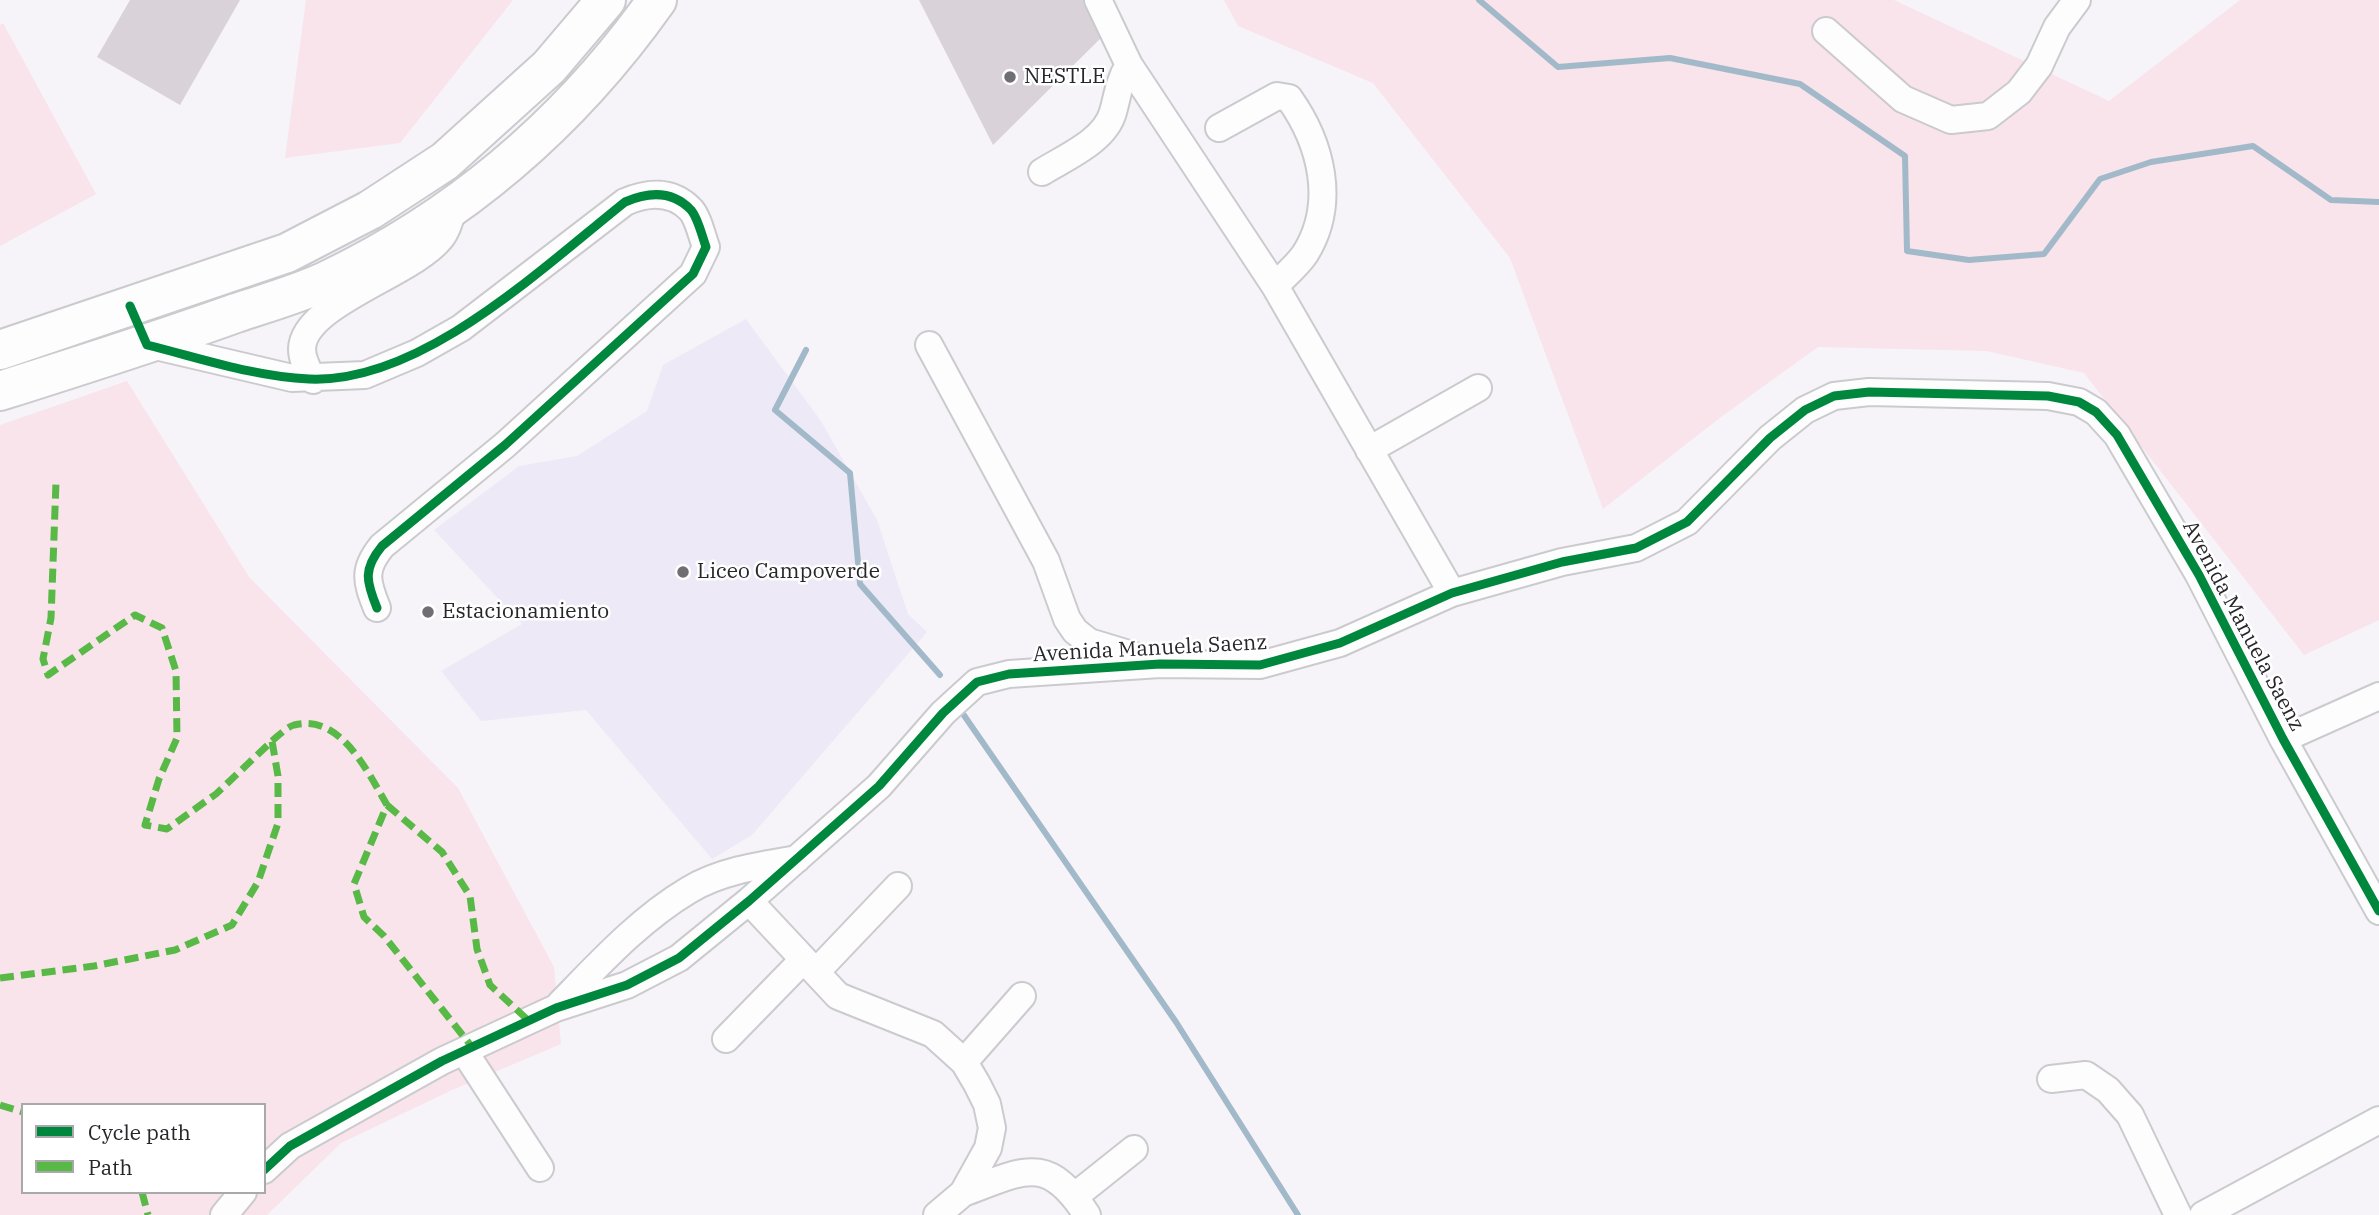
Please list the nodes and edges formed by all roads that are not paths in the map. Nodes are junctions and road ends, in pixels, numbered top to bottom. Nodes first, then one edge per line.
1 (606, 0) edge
2 (657, 0) edge
3 (1098, 0) edge
4 (2077, 0) edge
5 (1826, 31) dead end
6 (1129, 65) junction
7 (1219, 128) dead end
8 (1042, 172) dead end
9 (453, 209) junction
10 (1275, 286) junction
11 (130, 306) junction
12 (147, 345) junction
13 (929, 345) dead end
14 (0, 350) edge
15 (313, 380) junction
16 (1478, 388) dead end
17 (0, 391) edge
18 (1369, 450) junction
19 (1452, 593) junction
20 (377, 608) dead end
21 (1160, 664) junction
22 (2379, 696) edge
23 (2283, 739) junction
24 (797, 859) junction
25 (898, 886) dead end
26 (750, 901) junction
27 (2379, 911) edge
28 (809, 966) junction
29 (1022, 996) dead end
30 (556, 1008) junction
31 (726, 1039) dead end
32 (464, 1051) junction
33 (964, 1062) junction
34 (2051, 1079) dead end
35 (2379, 1120) edge
36 (1134, 1149) dead end
37 (266, 1168) edge
38 (540, 1168) dead end
39 (962, 1193) junction
40 (241, 1194) edge
41 (1081, 1206) edge
42 (224, 1215) edge
43 (937, 1215) edge
44 (2178, 1215) edge
45 (2203, 1215) edge

1 - 11 highway
2 - 9 highway
3 - 6 street
4 - 5 street
6 - 8 street
6 - 10 street
7 - 10 street
9 - 12 highway
9 - 15 street
10 - 18 street
11 - 12 street
11 - 14 highway
12 - 15 street
12 - 17 highway
13 - 21 street
15 - 20 street
16 - 18 street
18 - 19 street
19 - 21 street, Avenida Manuela Saenz
19 - 23 street, Avenida Manuela Saenz
21 - 24 street, Avenida Manuela Saenz
22 - 23 street
23 - 27 street, Avenida Manuela Saenz
24 - 26 street, Avenida Manuela Saenz
24 - 30 street
25 - 28 street
26 - 28 street
26 - 30 street, Avenida Manuela Saenz
28 - 31 street
28 - 33 street
29 - 33 street
30 - 32 street, Avenida Manuela Saenz
32 - 37 street, Avenida Manuela Saenz
32 - 38 street
33 - 39 street
34 - 44 street
35 - 45 street
36 - 41 street
39 - 41 street
39 - 43 street
40 - 42 street

